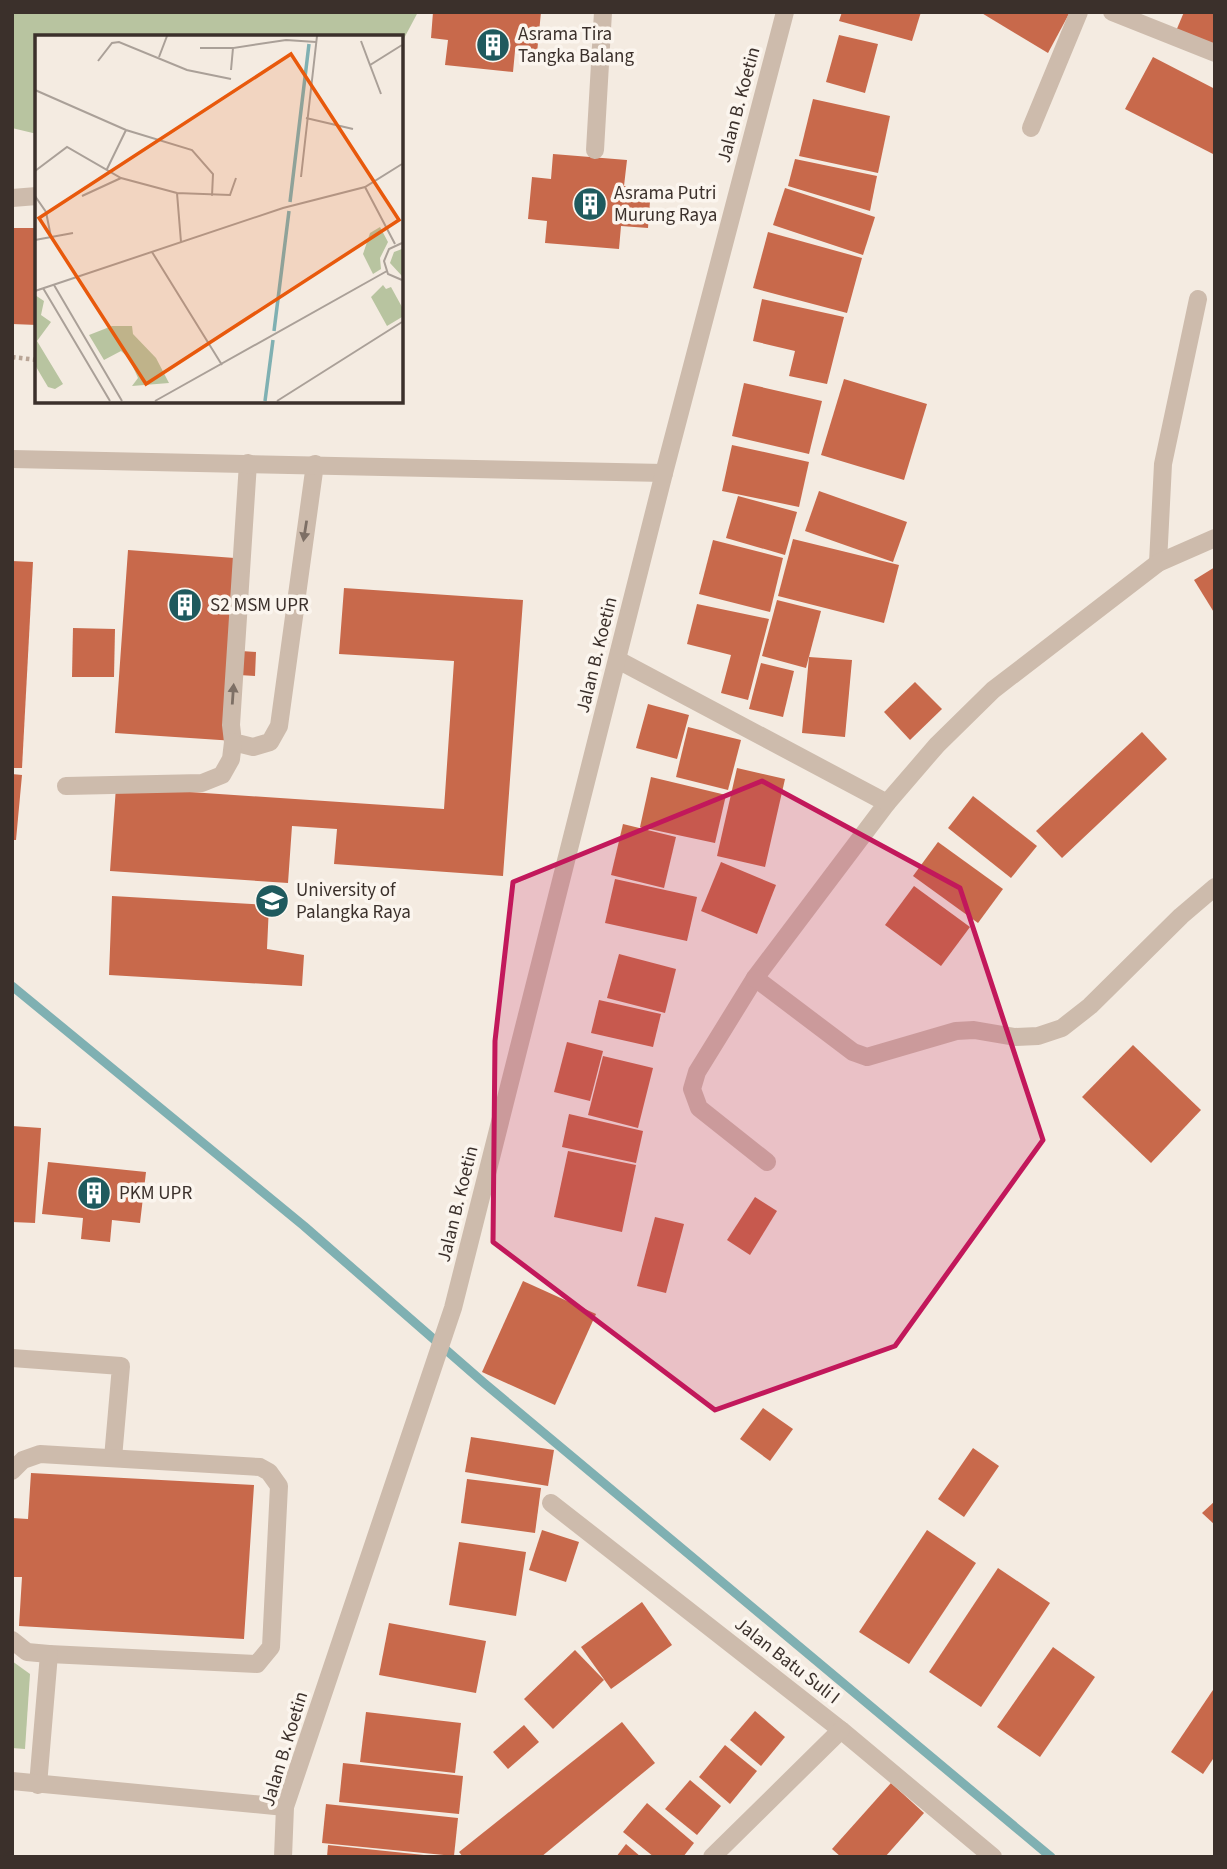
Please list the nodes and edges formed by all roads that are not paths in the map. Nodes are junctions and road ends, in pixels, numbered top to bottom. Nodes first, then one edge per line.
1 (603, 12) edge
2 (785, 12) edge
3 (1079, 12) edge
4 (1112, 12) edge
5 (1215, 53) edge
6 (1031, 128) dead end
7 (595, 150) dead end
8 (35, 196) edge
9 (12, 198) edge
10 (1198, 299) dead end
11 (12, 459) edge
12 (248, 463) junction
13 (315, 464) junction
14 (664, 473) junction
15 (1215, 538) edge
16 (1158, 563) junction
17 (618, 660) junction
18 (233, 742) junction
19 (66, 786) dead end
20 (887, 803) junction
21 (1215, 887) edge
22 (755, 978) junction
23 (767, 1163) dead end
24 (12, 1358) edge
25 (113, 1458) junction
26 (12, 1471) edge
27 (551, 1503) dead end
28 (12, 1640) edge
29 (49, 1654) junction
30 (841, 1730) junction
31 (12, 1781) edge
32 (38, 1784) junction
33 (285, 1807) junction
34 (283, 1857) edge
35 (712, 1857) edge
36 (993, 1857) edge

1 - 7 street
2 - 14 street, Jalan B. Koetin
3 - 6 street
4 - 5 street
8 - 9 street
10 - 16 street
11 - 12 street
12 - 13 street
18 -> 12 street
13 - 14 street
13 -> 18 street
14 - 17 street, Jalan B. Koetin
15 - 16 street
16 - 20 street
17 - 20 street
17 - 33 street, Jalan B. Koetin
18 - 19 street
20 - 22 street
21 - 22 street
22 - 23 street
24 - 25 street
25 - 26 street
25 - 29 street
27 - 30 street, Jalan Batu Suli I
28 - 29 street
29 - 32 street
30 - 35 street
30 - 36 street, Jalan Batu Suli I
31 - 32 street
32 - 33 street
33 - 34 street, Jalan B. Koetin

